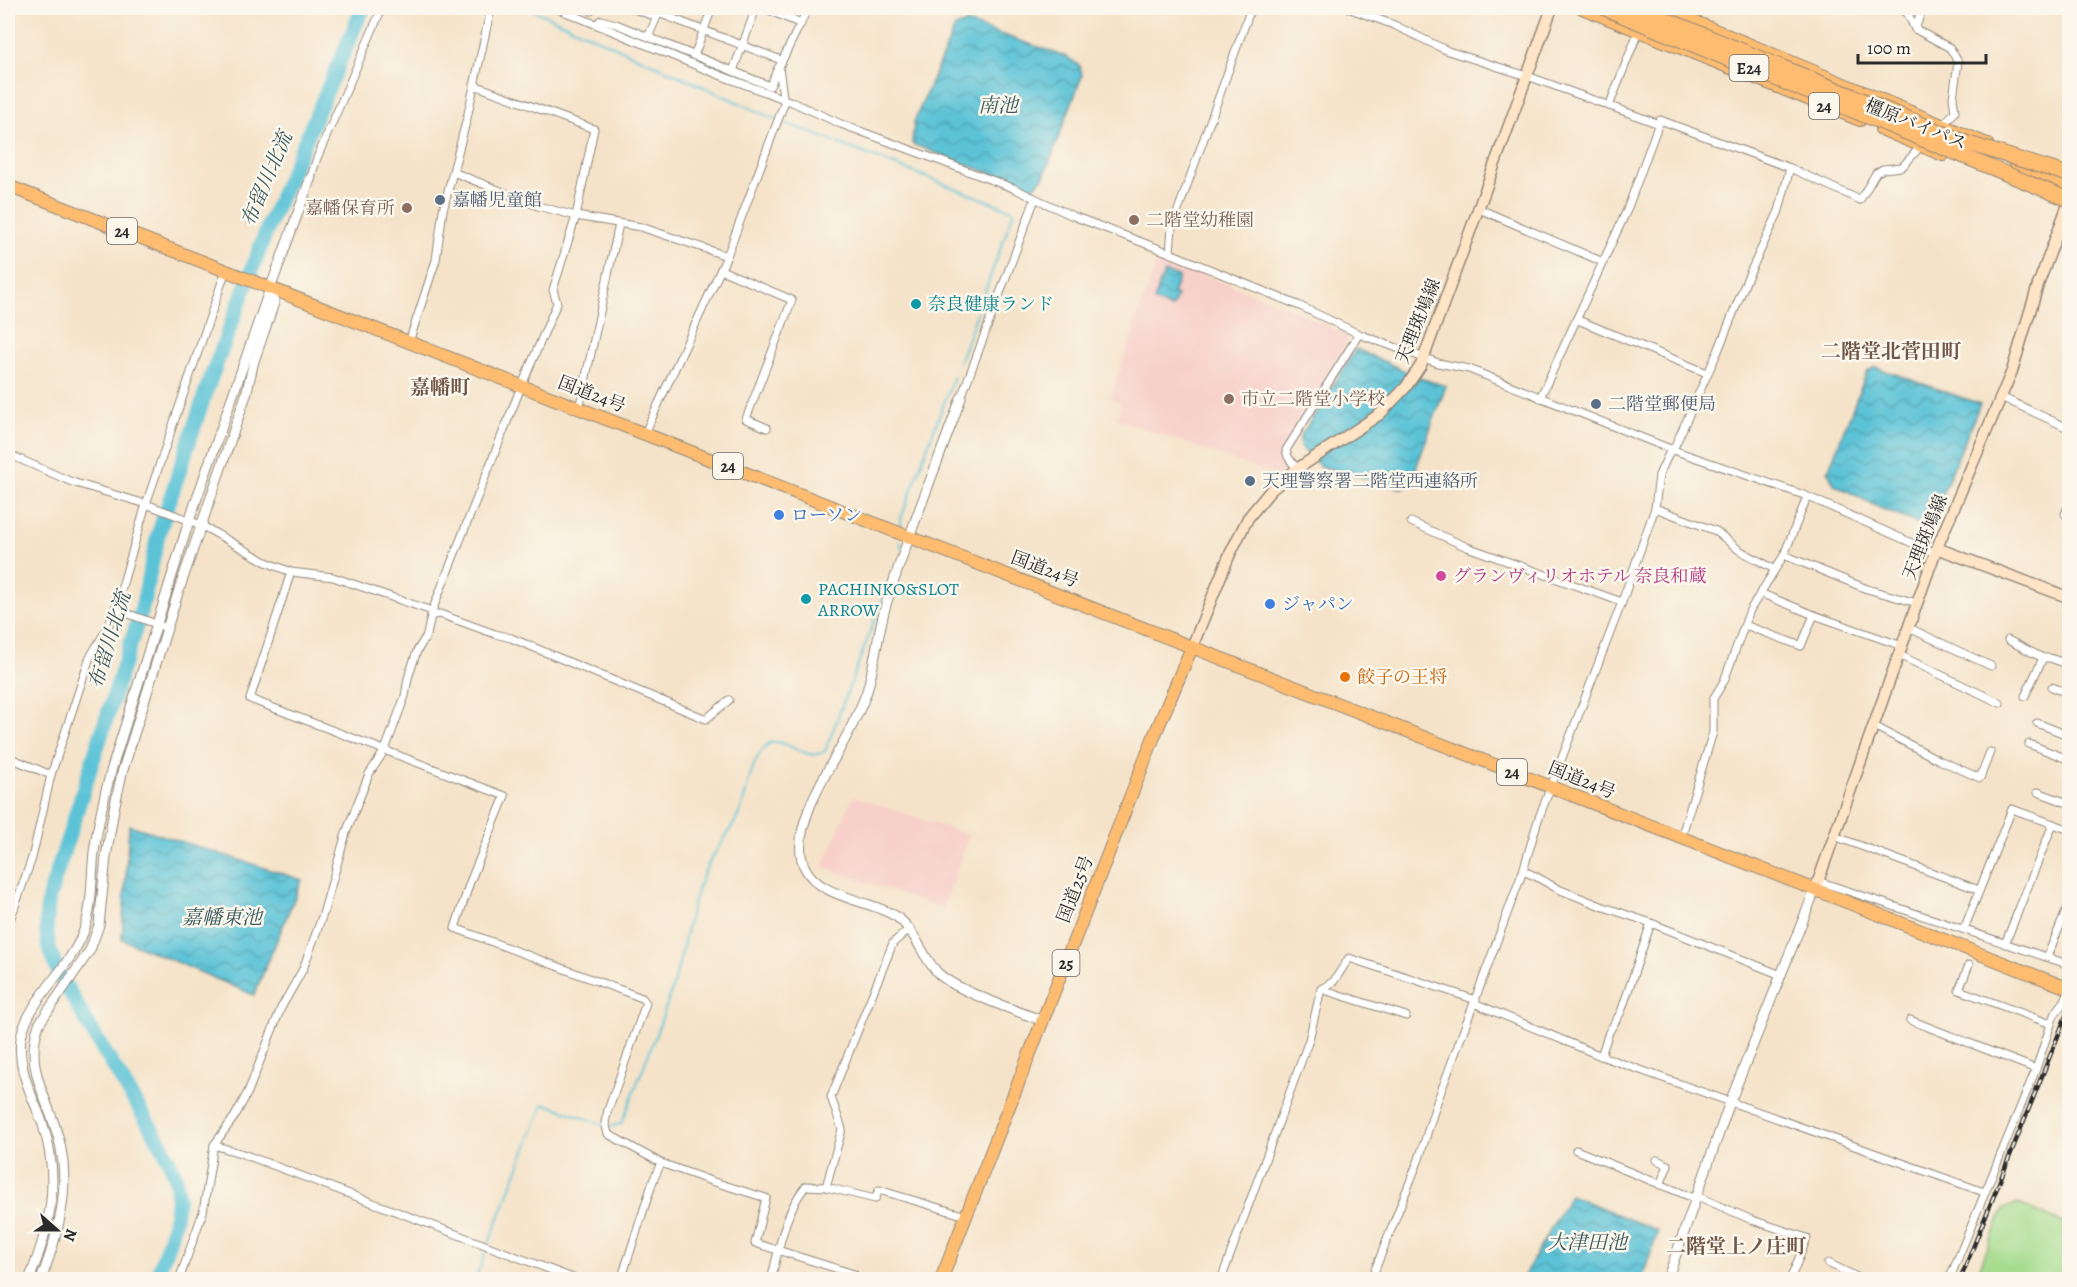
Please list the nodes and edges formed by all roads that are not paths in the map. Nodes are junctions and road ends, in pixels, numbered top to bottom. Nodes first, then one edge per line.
1 (382, 8) edge
2 (491, 8) edge
3 (556, 8) edge
4 (631, 8) edge
5 (712, 8) edge
6 (756, 8) edge
7 (764, 8) edge
8 (808, 8) edge
9 (1251, 8) edge
10 (1348, 8) edge
11 (1552, 8) edge
12 (1582, 8) edge
13 (1604, 8) edge
14 (1638, 8) edge
15 (1648, 8) edge
16 (1662, 8) edge
17 (1901, 8) edge
18 (1923, 8) edge
19 (659, 11) edge
20 (596, 24) junction
21 (801, 24) junction
22 (1915, 29) junction
23 (704, 30) junction
24 (1639, 31) junction
25 (648, 37) junction
26 (742, 45) junction
27 (694, 56) junction
28 (780, 64) junction
29 (733, 71) junction
30 (1527, 76) junction
31 (474, 85) junction
32 (770, 86) junction
33 (784, 95) junction
34 (1610, 106) junction
35 (1659, 124) junction
36 (1943, 126) junction
37 (1970, 144) junction
38 (1922, 146) junction
39 (1790, 168) junction
40 (453, 172) junction
41 (2070, 176) edge
42 (311, 177) joint
43 (8, 186) edge
44 (2070, 186) edge
45 (1035, 199) junction
46 (2069, 203) edge
47 (1477, 208) junction
48 (576, 216) junction
49 (619, 224) junction
50 (1170, 253) junction
51 (727, 256) junction
52 (1603, 262) junction
53 (721, 270) junction
54 (232, 272) junction
55 (268, 286) junction
56 (1578, 320) junction
57 (1359, 334) junction
58 (409, 342) junction
59 (1425, 358) junction
60 (1707, 373) junction
61 (522, 386) junction
62 (961, 398) joint
63 (1540, 398) junction
64 (2001, 398) junction
65 (579, 409) junction
66 (767, 428) dead end
67 (2070, 429) edge
68 (645, 433) junction
69 (1672, 449) junction
70 (8, 454) edge
71 (1302, 465) junction
72 (1807, 496) junction
73 (2070, 502) edge
74 (148, 505) junction
75 (1655, 508) junction
76 (2065, 514) dead end
77 (186, 519) junction
78 (1411, 522) dead end
79 (201, 525) junction
80 (910, 536) junction
81 (1936, 550) junction
82 (1784, 555) junction
83 (1774, 569) junction
84 (291, 572) junction
85 (1760, 593) junction
86 (2070, 598) edge
87 (1622, 602) junction
88 (1917, 603) junction
89 (117, 609) junction
90 (433, 613) junction
91 (1814, 615) junction
92 (153, 623) junction
93 (1744, 625) junction
94 (167, 628) junction
95 (1909, 628) junction
96 (2008, 640) dead end
97 (1192, 647) junction
98 (1901, 650) junction
99 (2043, 658) junction
100 (2070, 665) edge
101 (1991, 666) dead end
102 (2052, 687) dead end
103 (2070, 694) edge
104 (2025, 696) dead end
105 (729, 700) dead end
106 (2000, 703) dead end
107 (2037, 723) dead end
108 (1874, 726) junction
109 (2070, 736) edge
110 (2029, 744) dead end
111 (385, 750) junction
112 (1990, 752) dead end
113 (8, 757) edge
114 (2070, 760) edge
115 (51, 775) junction
116 (1551, 786) junction
117 (2038, 792) dead end
118 (2070, 804) edge
119 (2054, 824) junction
120 (2070, 830) edge
121 (1834, 836) junction
122 (1682, 838) junction
123 (1522, 871) junction
124 (1817, 886) junction
125 (1979, 890) junction
126 (2070, 902) edge
127 (1651, 923) junction
128 (8, 926) edge
129 (909, 929) junction
130 (1964, 929) junction
131 (2005, 944) junction
132 (2047, 957) junction
133 (1969, 965) dead end
134 (2070, 966) edge
135 (1781, 975) junction
136 (1321, 989) junction
137 (2070, 989) edge
138 (1475, 1001) junction
139 (1406, 1016) dead end
140 (1911, 1020) dead end
141 (1043, 1021) junction
142 (2051, 1024) junction
143 (1601, 1056) junction
144 (2036, 1069) junction
145 (1730, 1102) junction
146 (214, 1145) junction
147 (1576, 1150) dead end
148 (1657, 1160) dead end
149 (661, 1163) junction
150 (1660, 1185) junction
151 (826, 1187) junction
152 (1984, 1192) junction
153 (1696, 1198) junction
154 (966, 1216) junction
155 (779, 1250) junction
156 (1828, 1263) dead end
157 (1853, 1277) edge
158 (29, 1280) edge
159 (41, 1280) edge
160 (179, 1280) edge
161 (578, 1280) edge
162 (621, 1280) edge
163 (771, 1280) edge
164 (854, 1280) edge
165 (941, 1280) edge
166 (1221, 1280) edge
167 (1371, 1280) edge
168 (1667, 1280) edge
169 (1790, 1280) edge
170 (1863, 1280) edge
171 (1949, 1280) edge

1 - 42 street
2 - 31 street
3 - 20 street
4 - 19 street
5 - 23 street
6 - 26 street
7 - 21 street
8 - 21 street
9 - 50 street
10 - 30 street
11 - 30 main road, 天理斑鳩線
12 - 24 highway, 橿原バイパス / 24
13 - 46 highway, E24, bridge
14 - 37 highway, E24, bridge
15 - 24 street
16 - 36 highway, 橿原バイパス / 24
17 - 22 street
18 - 22 street
19 - 23 street
19 - 25 street
20 - 25 street
20 - 33 street
21 - 28 street
22 - 36 street
23 - 26 street
23 - 27 street
24 - 34 street
24 - 38 highway, 橿原バイパス / 24
25 - 27 street
26 - 28 street
26 - 29 street
27 - 29 street
28 - 32 street
28 - 33 street
29 - 32 street
30 - 34 street
30 - 47 main road, 天理斑鳩線
31 - 40 street
31 - 48 street
32 - 33 street
33 - 45 street
33 - 51 street
34 - 35 street
35 - 39 street
35 - 52 street
36 - 38 street
36 - 41 highway, 橿原バイパス / 24
37 - 41 highway, 24, bridge
37 - 44 highway, E24, bridge
38 - 39 street
38 - 46 highway, 橿原バイパス / 24
39 - 60 street
40 - 48 street
40 - 58 street
42 - 55 street
43 - 54 highway, 国道24号 / 24
45 - 50 street
45 - 62 street
46 - 64 main road, 天理斑鳩線
47 - 52 street
47 - 59 main road, 天理斑鳩線
48 - 49 street
48 - 61 street
49 - 51 street
49 - 65 street
50 - 57 street
51 - 53 street
52 - 56 street
53 - 66 street
53 - 68 street
54 - 55 highway, 国道24号 / 24
54 - 74 street
55 - 58 highway, 国道24号 / 24
55 - 77 street
55 - 79 street
56 - 60 street
56 - 63 street
57 - 59 street
57 - 71 street
58 - 61 highway, 国道24号 / 24
59 - 63 street
59 - 71 main road, 天理斑鳩線
60 - 69 street
61 - 65 highway, 国道24号 / 24
61 - 90 street
62 - 80 street
63 - 69 street
64 - 67 street
64 - 81 main road, 天理斑鳩線
65 - 68 highway, 国道24号 / 24
68 - 80 highway, 国道24号 / 24
69 - 72 street
69 - 75 street
70 - 74 street
71 - 97 main road, 天理斑鳩線
72 - 81 street
72 - 82 street
73 - 76 street
74 - 77 street
74 - 89 street
75 - 83 street
75 - 87 street
77 - 79 street
77 - 92 street
78 - 87 street
79 - 84 street
79 - 94 street
80 - 97 highway, 国道24号 / 24
80 - 129 street
81 - 86 main road
81 - 88 main road, 天理斑鳩線
82 - 83 street
82 - 88 street
83 - 85 street
84 - 90 street
84 - 111 street
85 - 91 street
85 - 93 street
87 - 116 street
88 - 95 main road, 天理斑鳩線
89 - 92 street
89 - 115 street
90 - 105 street
90 - 111 street
91 - 93 street
91 - 98 street
92 - 94 street
92 - 158 street
93 - 122 street
94 - 159 street
95 - 98 main road, 天理斑鳩線
95 - 101 street
96 - 99 street
97 - 116 highway, 国道24号 / 24
97 - 141 highway, 国道25号 / 25
98 - 106 street
98 - 108 main road, 天理斑鳩線
99 - 100 street
99 - 104 street
102 - 103 street
107 - 109 street
108 - 112 street
108 - 121 main road, 天理斑鳩線
110 - 114 street
111 - 146 street
111 - 149 street
113 - 115 street
115 - 128 street
116 - 122 highway, 国道24号 / 24
116 - 123 street
117 - 118 street
119 - 120 street
119 - 125 street
119 - 131 street
121 - 124 main road, 天理斑鳩線
121 - 125 street
122 - 124 highway, 国道24号 / 24
123 - 127 street
123 - 138 street
124 - 130 street
124 - 135 street
124 - 137 highway, 国道24号 / 24
125 - 130 street
126 - 132 street
127 - 135 street
127 - 143 street
129 - 141 street
129 - 151 street
130 - 131 street
131 - 132 street
132 - 134 street
133 - 142 street
135 - 145 street
136 - 138 street
136 - 139 street
136 - 166 street
137 - 142 street
138 - 143 street
138 - 167 street
140 - 144 street
141 - 154 highway, 国道25号 / 25
142 - 144 street
143 - 145 street
144 - 152 street
145 - 152 street
145 - 153 street
146 - 160 street
146 - 161 street
147 - 150 street
148 - 150 street
149 - 155 street
149 - 162 street
150 - 153 street
151 - 154 street
151 - 155 street
152 - 171 street
153 - 168 street
153 - 169 street
154 - 165 highway, 国道25号 / 25
155 - 163 street
155 - 164 street
156 - 157 street
157 - 170 street

